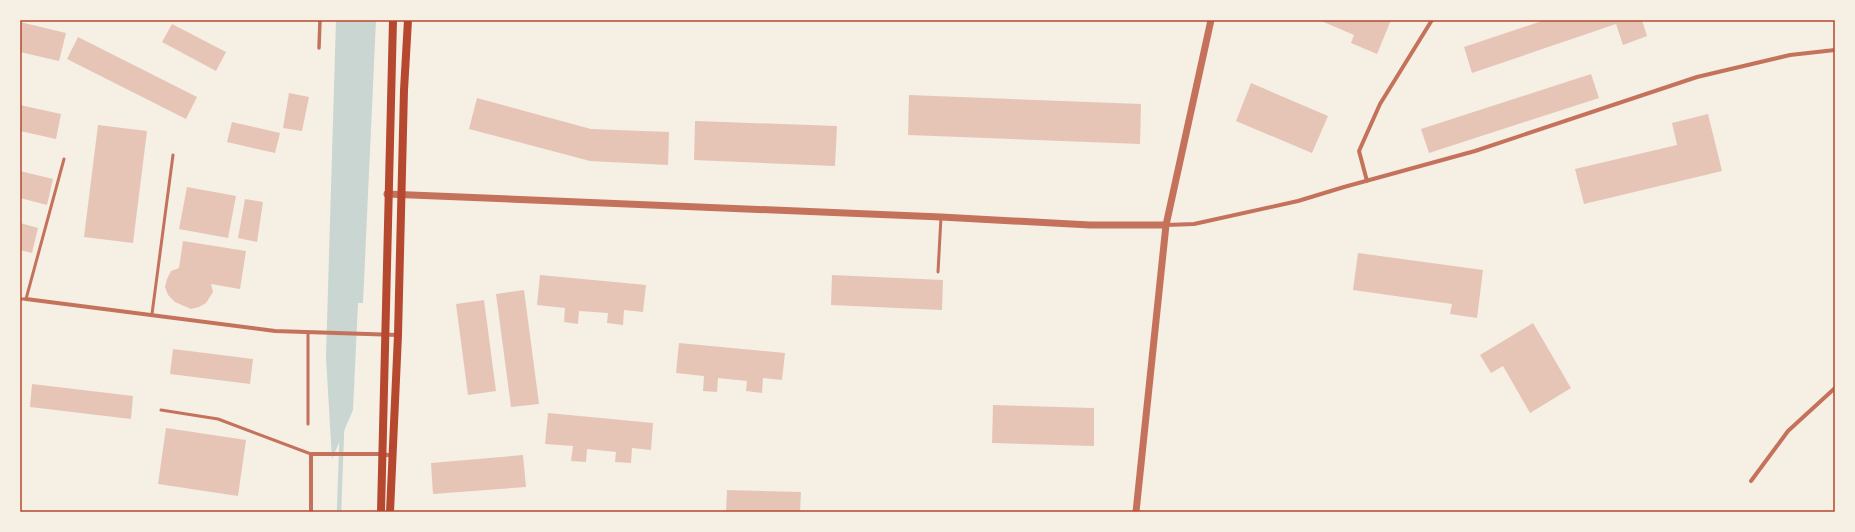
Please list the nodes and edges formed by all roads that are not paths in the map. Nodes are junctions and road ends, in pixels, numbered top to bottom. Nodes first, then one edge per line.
1 (320, 20) edge
2 (393, 20) edge
3 (408, 20) edge
4 (1212, 20) edge
5 (1432, 20) edge
6 (319, 48) dead end
7 (1835, 50) edge
8 (173, 155) dead end
9 (64, 159) dead end
10 (1367, 181) junction
11 (387, 194) junction
12 (402, 195) junction
13 (941, 217) junction
14 (1166, 225) junction
15 (938, 272) dead end
16 (20, 299) edge
17 (26, 300) junction
18 (152, 314) junction
19 (308, 332) junction
20 (398, 335) junction
21 (384, 336) junction
22 (1835, 388) edge
23 (161, 410) dead end
24 (308, 424) dead end
25 (311, 454) junction
26 (383, 454) junction
27 (393, 456) junction
28 (1751, 481) dead end
29 (311, 512) edge
30 (381, 512) edge
31 (390, 512) edge
32 (1136, 512) edge

1 - 6 street
2 - 11 main road
3 - 12 main road
4 - 14 street
5 - 10 street
7 - 10 street
8 - 18 lane
9 - 17 lane
10 - 14 street
11 - 12 street
11 - 21 main road
12 - 13 street
12 - 20 main road
13 - 14 street
13 - 15 lane
14 - 32 street
16 - 17 lane
17 - 18 street
18 - 19 street
19 - 21 street
19 - 24 lane
20 - 21 street
20 - 27 main road
21 - 26 main road
22 - 28 street
23 - 25 lane
25 - 26 street
25 - 29 street
26 - 27 street
26 - 30 main road
27 - 31 main road

